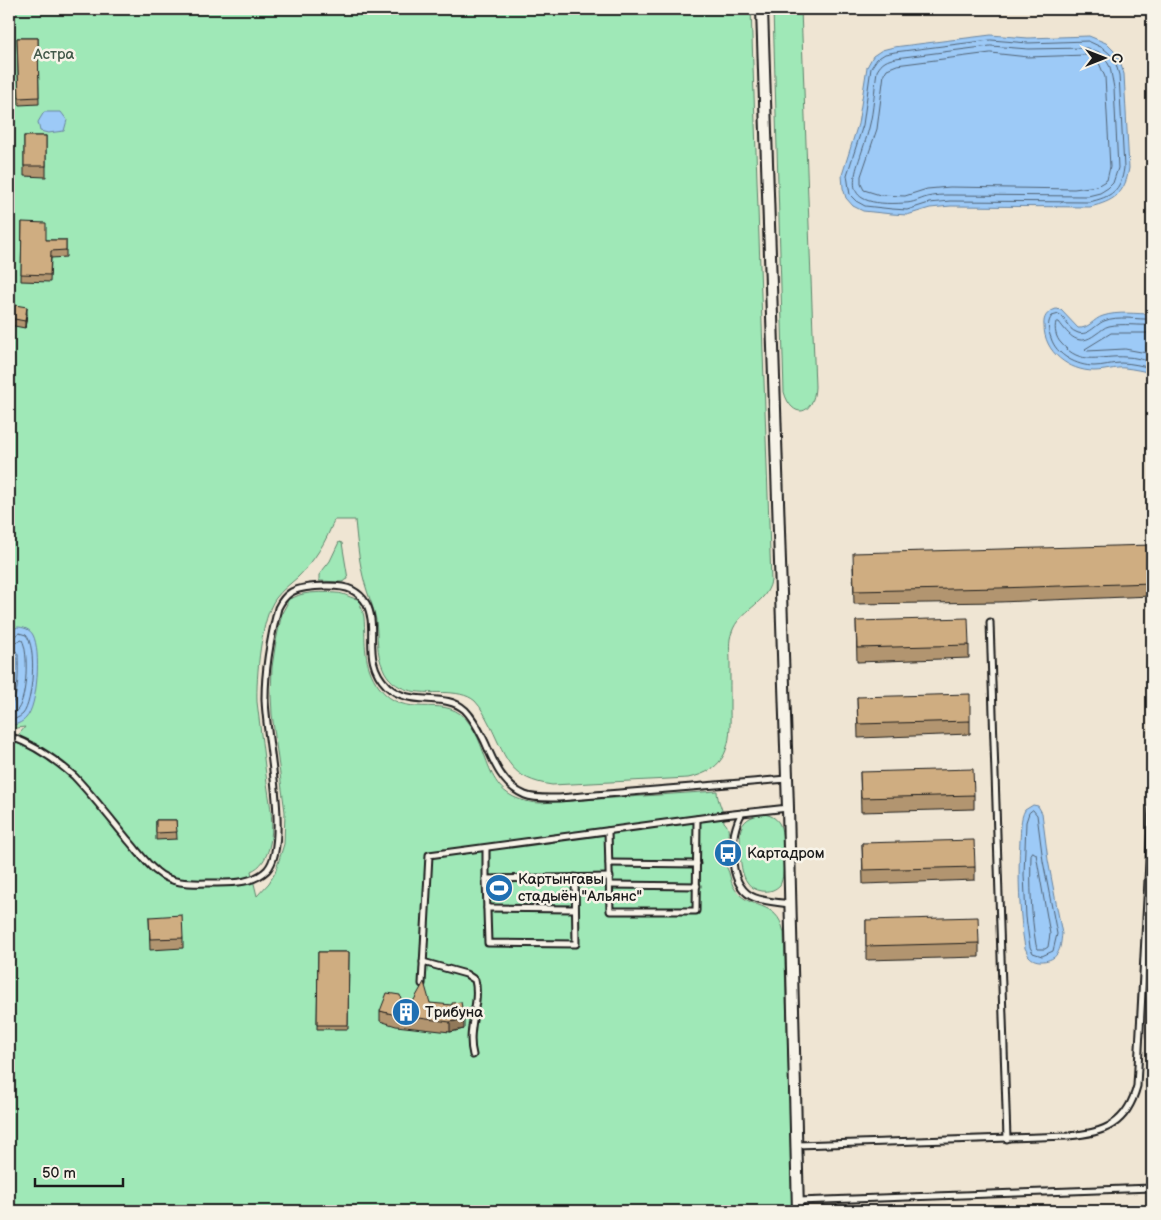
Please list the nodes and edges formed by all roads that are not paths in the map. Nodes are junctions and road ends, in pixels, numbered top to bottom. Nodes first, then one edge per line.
1 (762, 9) edge
2 (990, 622) dead end
3 (9, 736) edge
4 (787, 779) junction
5 (1152, 806) edge
6 (788, 808) junction
7 (742, 813) junction
8 (697, 818) junction
9 (608, 832) junction
10 (486, 848) junction
11 (609, 863) junction
12 (697, 864) junction
13 (575, 877) junction
14 (610, 877) junction
15 (486, 879) junction
16 (610, 885) junction
17 (696, 886) junction
18 (790, 904) junction
19 (488, 908) junction
20 (575, 909) junction
21 (423, 962) junction
22 (422, 984) edge
23 (473, 1055) dead end
24 (1007, 1139) junction
25 (796, 1145) junction
26 (1152, 1188) edge
27 (798, 1206) edge

1 - 4 street
2 - 24 lane
3 - 4 lane
4 - 6 street
5 - 24 lane
6 - 7 lane
6 - 18 street
7 - 8 lane
7 - 18 lane
8 - 9 lane
8 - 12 lane
9 - 10 lane
9 - 11 lane
10 - 15 lane
10 - 21 lane
11 - 12 lane
11 - 14 lane
12 - 17 lane
13 - 14 lane
13 - 15 lane
13 - 20 lane
14 - 16 lane
15 - 19 lane
16 - 17 lane
16 - 17 lane
18 - 25 street
19 - 20 lane
19 - 20 lane
21 - 22 lane
21 - 23 lane
24 - 25 lane
25 - 27 street
26 - 27 lane

